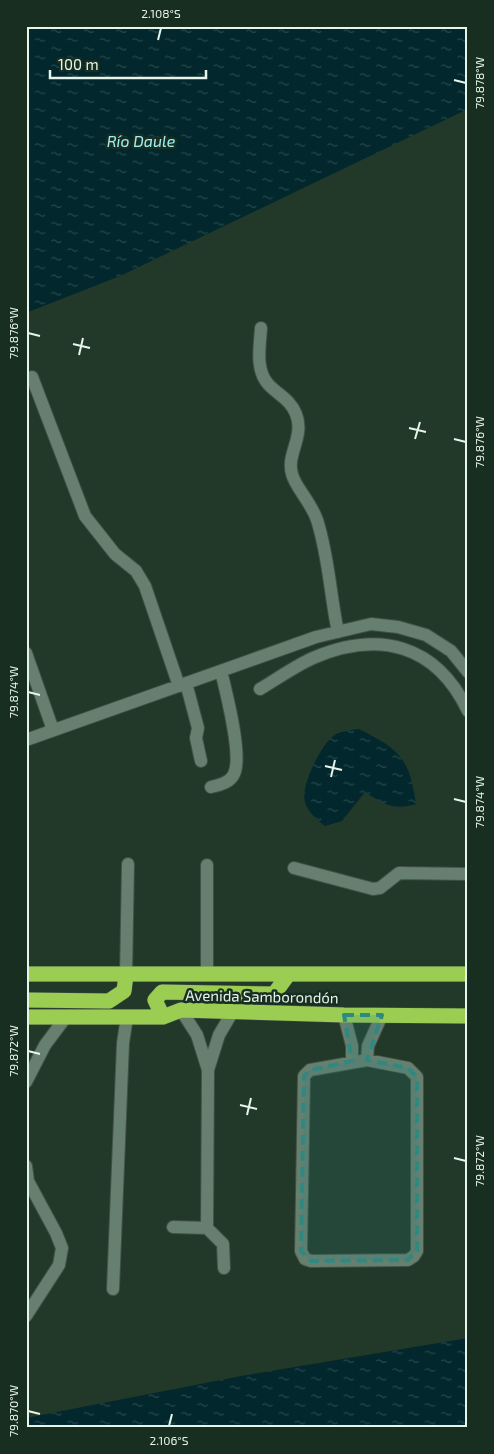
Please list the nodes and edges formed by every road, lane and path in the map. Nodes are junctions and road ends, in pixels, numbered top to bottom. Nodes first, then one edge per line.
1 (261, 328) dead end
2 (32, 377) dead end
3 (338, 632) junction
4 (26, 653) edge
5 (221, 671) junction
6 (468, 672) edge
7 (183, 684) junction
8 (260, 689) dead end
9 (468, 711) edge
10 (53, 730) junction
11 (26, 740) edge
12 (201, 762) dead end
13 (211, 788) dead end
14 (128, 864) dead end
15 (207, 865) dead end
16 (294, 868) dead end
17 (468, 874) edge
18 (26, 974) edge
19 (468, 974) edge
20 (126, 975) junction
21 (206, 975) junction
22 (288, 975) junction
23 (26, 1000) edge
24 (181, 1010) junction
25 (233, 1010) junction
26 (127, 1016) junction
27 (344, 1016) junction
28 (382, 1016) junction
29 (468, 1016) edge
30 (26, 1017) edge
31 (66, 1017) junction
32 (163, 1017) junction
33 (367, 1060) junction
34 (352, 1061) junction
35 (208, 1070) junction
36 (26, 1082) edge
37 (26, 1166) edge
38 (173, 1227) dead end
39 (207, 1228) junction
40 (224, 1268) dead end
41 (113, 1289) dead end
42 (26, 1316) edge

1 - 3 street
2 - 7 street
3 - 5 street
3 - 6 street
4 - 10 street
5 - 7 street
5 - 13 street
7 - 10 street
7 - 12 street
8 - 9 street
10 - 11 street
14 - 20 street
15 - 21 street
16 - 17 street
18 - 20 highway, Avenida Samborondón
19 - 22 highway, Avenida Samborondón
20 - 21 highway, Avenida Samborondón
20 - 23 highway
21 - 22 highway, Avenida Samborondón
22 - 32 highway
24 - 25 highway, Avenida Samborondón
24 - 32 highway, Avenida Samborondón
24 - 35 street
25 - 27 highway, Avenida Samborondón
25 - 35 street
26 - 31 highway, Avenida Samborondón
26 - 32 highway, Avenida Samborondón
26 - 41 street
27 - 28 highway, Avenida Samborondón
27 - 34 street
28 - 29 highway, Avenida Samborondón
28 - 33 street
30 - 31 highway, Avenida Samborondón
31 - 36 street
33 - 34 street
33 - 34 street
35 - 39 street
37 - 42 street
38 - 39 street
39 - 40 street

